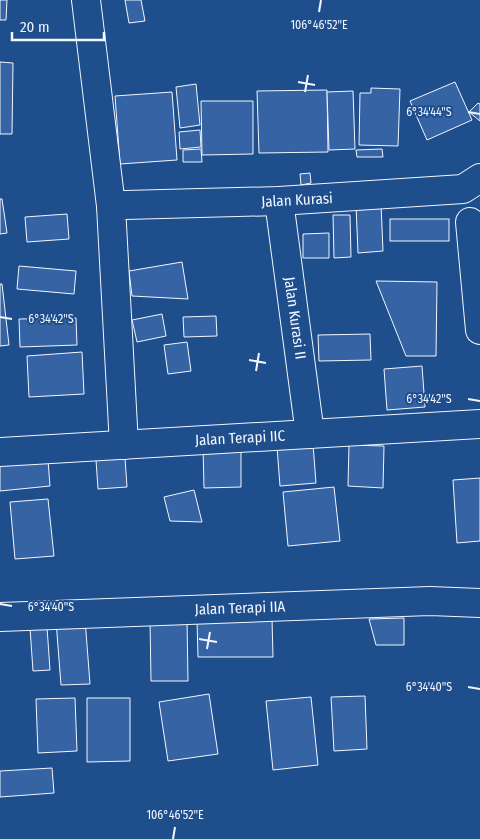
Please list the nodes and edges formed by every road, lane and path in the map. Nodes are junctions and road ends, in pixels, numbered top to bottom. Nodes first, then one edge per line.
1 (86, 0) edge
2 (472, 184) edge
3 (279, 202) junction
4 (111, 206) junction
5 (475, 228) edge
6 (480, 330) edge
7 (480, 424) edge
8 (310, 434) junction
9 (124, 445) junction
10 (0, 452) edge
11 (480, 603) edge
12 (0, 617) edge

1 - 4 street
2 - 3 street, Jalan Kurasi
2 - 5 street
3 - 4 street, Jalan Kurasi
3 - 8 street, Jalan Kurasi II
4 - 9 street
5 - 6 street
7 - 8 street, Jalan Terapi IIC
8 - 9 street, Jalan Terapi IIC
9 - 10 street, Jalan Terapi IIC
11 - 12 street, Jalan Terapi IIA

